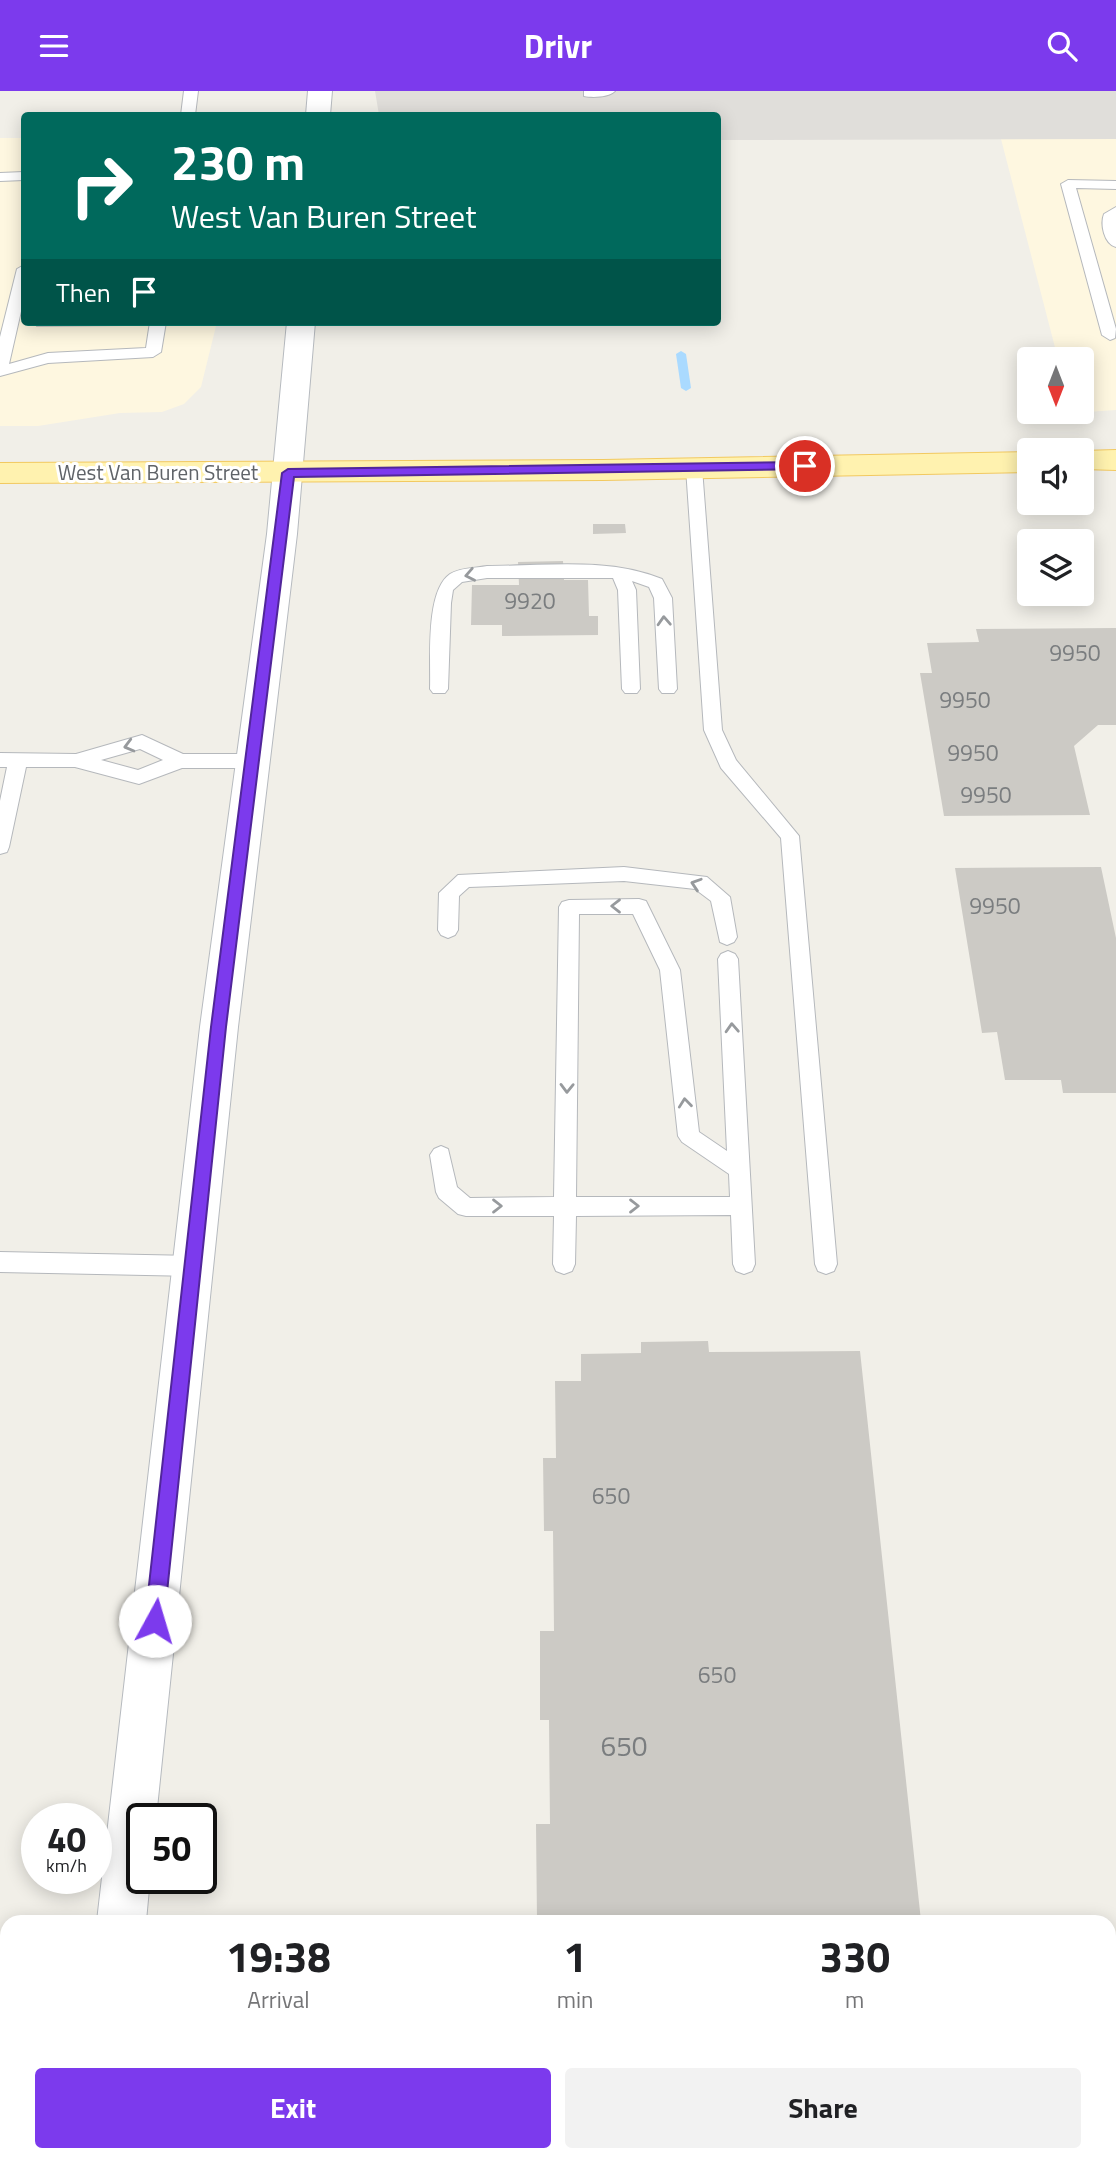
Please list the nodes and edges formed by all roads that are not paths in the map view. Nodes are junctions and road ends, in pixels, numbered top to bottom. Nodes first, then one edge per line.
1 (191, 91) edge
2 (320, 91) edge
3 (608, 91) edge
4 (589, 93) dead end
5 (188, 112) edge
6 (318, 112) edge
7 (21, 176) edge
8 (0, 177) edge
9 (1116, 185) edge
10 (1116, 211) edge
11 (1116, 243) edge
12 (20, 302) edge
13 (157, 326) edge
14 (301, 326) edge
15 (1113, 335) edge
16 (1116, 352) edge
17 (0, 370) edge
18 (1094, 460) edge
19 (1116, 460) edge
20 (1017, 461) edge
21 (694, 468) junction
22 (0, 473) edge
23 (288, 473) junction
24 (620, 573) junction
25 (439, 689) dead end
26 (631, 689) dead end
27 (667, 689) dead end
28 (9, 759) edge
29 (75, 760) junction
30 (180, 761) junction
31 (254, 761) junction
32 (0, 847) edge
33 (568, 876) junction
34 (569, 907) junction
35 (448, 930) dead end
36 (727, 937) dead end
37 (728, 959) dead end
38 (441, 1155) dead end
39 (738, 1169) junction
40 (565, 1206) junction
41 (739, 1206) junction
42 (0, 1262) edge
43 (564, 1264) dead end
44 (744, 1264) dead end
45 (826, 1264) dead end
46 (194, 1266) junction
47 (122, 1915) edge

1 - 5 lane
2 - 6 main road
3 - 4 lane
7 - 8 lane
9 - 15 lane
10 - 11 lane
12 - 17 lane
13 - 17 lane
14 - 23 main road
15 - 16 lane
18 - 19 main road
20 - 21 main road, West Van Buren Street
21 - 23 main road, West Van Buren Street
21 - 45 lane
22 - 23 main road, West Van Buren Street
23 - 31 main road
24 -> 25 lane
24 - 26 lane
27 -> 24 lane
28 - 29 lane
28 - 32 lane
29 - 30 lane
30 -> 29 lane
30 - 31 lane
31 - 46 main road
33 - 34 lane
33 - 35 lane
36 -> 33 lane
39 -> 34 lane
34 -> 40 lane
39 -> 37 lane
38 -> 40 lane
39 - 41 lane
40 -> 41 lane
40 - 43 lane
41 - 44 lane
42 - 46 lane
46 - 47 main road

